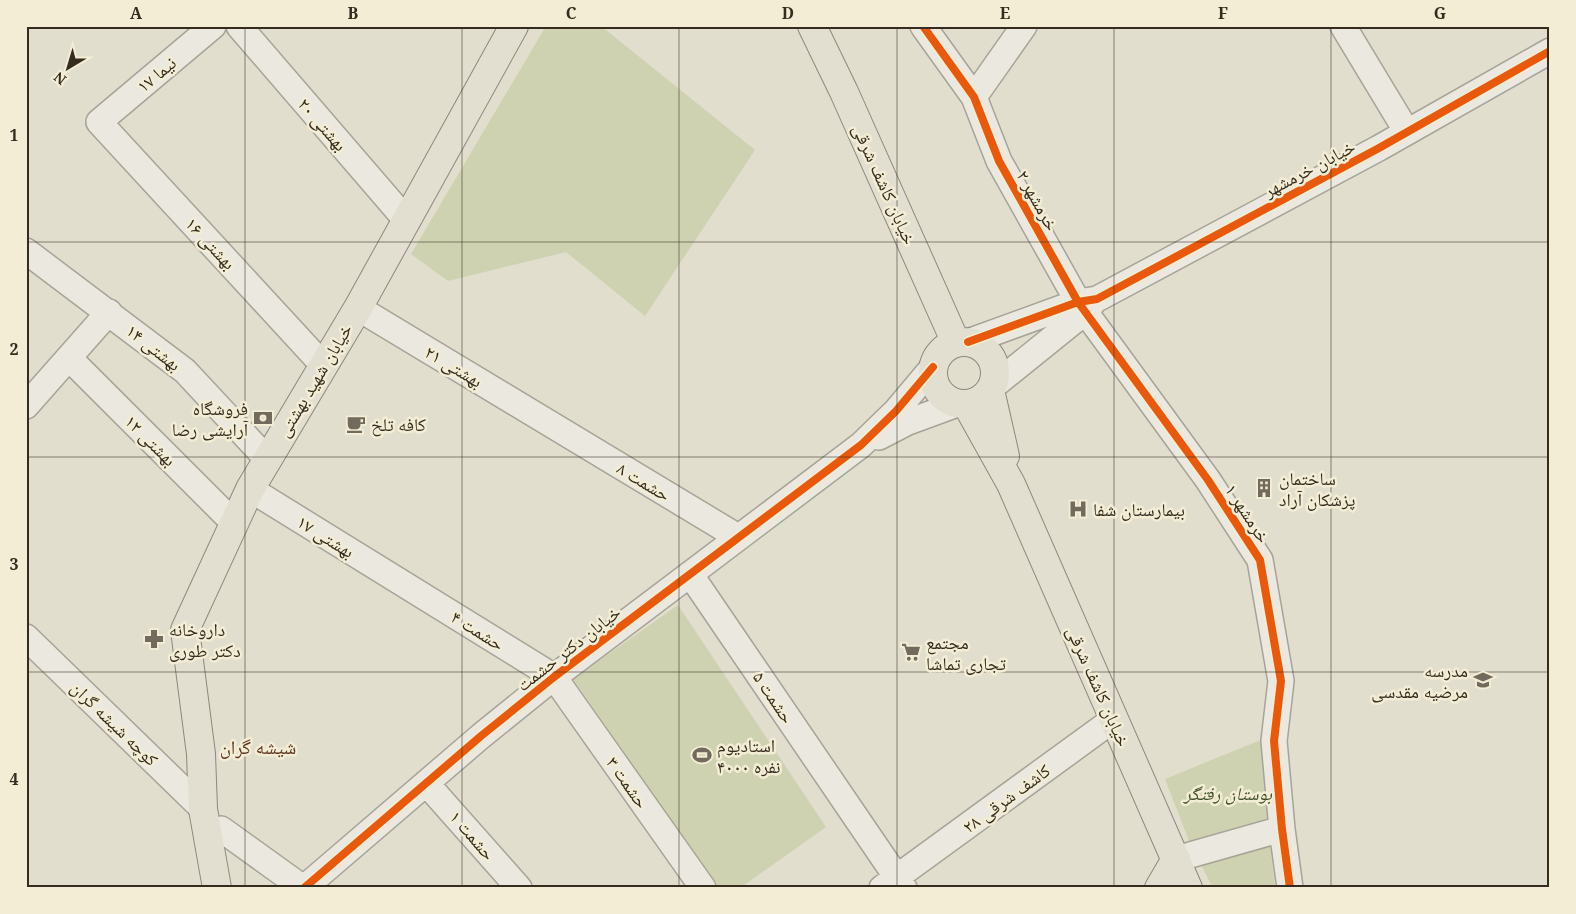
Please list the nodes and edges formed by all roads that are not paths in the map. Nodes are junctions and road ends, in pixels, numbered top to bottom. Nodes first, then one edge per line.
1 (212, 26) edge
2 (239, 26) edge
3 (514, 26) edge
4 (812, 26) edge
5 (923, 26) edge
6 (1024, 26) edge
7 (1343, 26) edge
8 (1550, 51) edge
9 (974, 97) junction
10 (99, 122) joint
11 (1407, 132) junction
12 (406, 221) junction
13 (26, 251) edge
14 (1087, 304) junction
15 (358, 308) junction
16 (109, 312) junction
17 (962, 342) junction
18 (68, 358) junction
19 (323, 365) junction
20 (933, 368) junction
21 (991, 389) junction
22 (962, 404) junction
23 (26, 406) edge
24 (549, 424) joint
25 (861, 445) junction
26 (267, 459) junction
27 (1012, 484) junction
28 (250, 488) junction
29 (233, 522) junction
30 (738, 537) junction
31 (690, 574) junction
32 (402, 583) joint
33 (26, 637) edge
34 (554, 677) junction
35 (1114, 719) junction
36 (201, 754) junction
37 (426, 783) junction
38 (203, 808) junction
39 (221, 829) junction
40 (1282, 829) junction
41 (1176, 859) junction
42 (894, 884) edge
43 (217, 888) edge
44 (231, 888) edge
45 (304, 888) edge
46 (519, 888) edge
47 (703, 888) edge
48 (1158, 888) edge
49 (1188, 888) edge
50 (1290, 888) edge

1 - 10 street, نیما ۱۷
2 - 12 street, بهشتی ۲۰
3 - 12 main road, خیابان شهید بهشتی
4 - 17 main road, خیابان کاشف شرقی
5 - 9 street, خرمشهر ۲
6 - 9 street
7 - 11 street
8 - 11 street, خیابان خرمشهر
9 - 14 street, خرمشهر ۲
10 - 19 street, بهشتی ۱۶
11 - 14 street, خیابان خرمشهر
12 - 15 main road, خیابان شهید بهشتی
13 - 16 street, بهشتی ۱۴
14 - 17 street
14 - 21 street
14 - 40 street, خرمشهر ۱
15 - 19 main road, خیابان شهید بهشتی
15 - 24 street, بهشتی ۲۱
16 - 18 street
16 - 26 street, بهشتی ۱۴
17 - 20 main road
17 - 21 main road
18 - 23 street
18 - 29 street, بهشتی ۱۲
19 - 26 main road, خیابان شهید بهشتی
20 - 22 main road
20 - 25 street
21 - 22 main road
21 - 27 main road
22 - 25 street
22 - 27 main road
24 - 30 street, حشمت ۸
25 - 30 street, خیابان دکتر حشمت
26 - 28 main road, خیابان شهید بهشتی
27 - 35 main road, خیابان کاشف شرقی
28 - 29 main road, خیابان شهید بهشتی
28 - 32 street, بهشتی ۱۷
29 - 36 main road, خیابان شهید بهشتی
30 - 31 street, خیابان دکتر حشمت
31 - 34 street, خیابان دکتر حشمت
31 - 42 street, حشمت ۵
32 - 34 street, حشمت ۴
33 - 38 street, کوچه شیشه گران
34 - 37 street, خیابان دکتر حشمت
34 - 47 street, حشمت ۳
35 - 41 main road, خیابان کاشف شرقی
35 - 42 street, کاشف شرقی ۲۸
36 - 38 main road, خیابان شهید بهشتی
36 - 39 main road, خیابان شهید بهشتی
37 - 45 street, خیابان دکتر حشمت
37 - 46 street, حشمت ۱
38 - 43 main road, خیابان شهید بهشتی
39 - 44 main road, خیابان شهید بهشتی
39 - 45 street
40 - 41 street
40 - 50 street, خرمشهر ۱
41 - 48 main road
41 - 49 main road, خیابان کاشف شرقی

